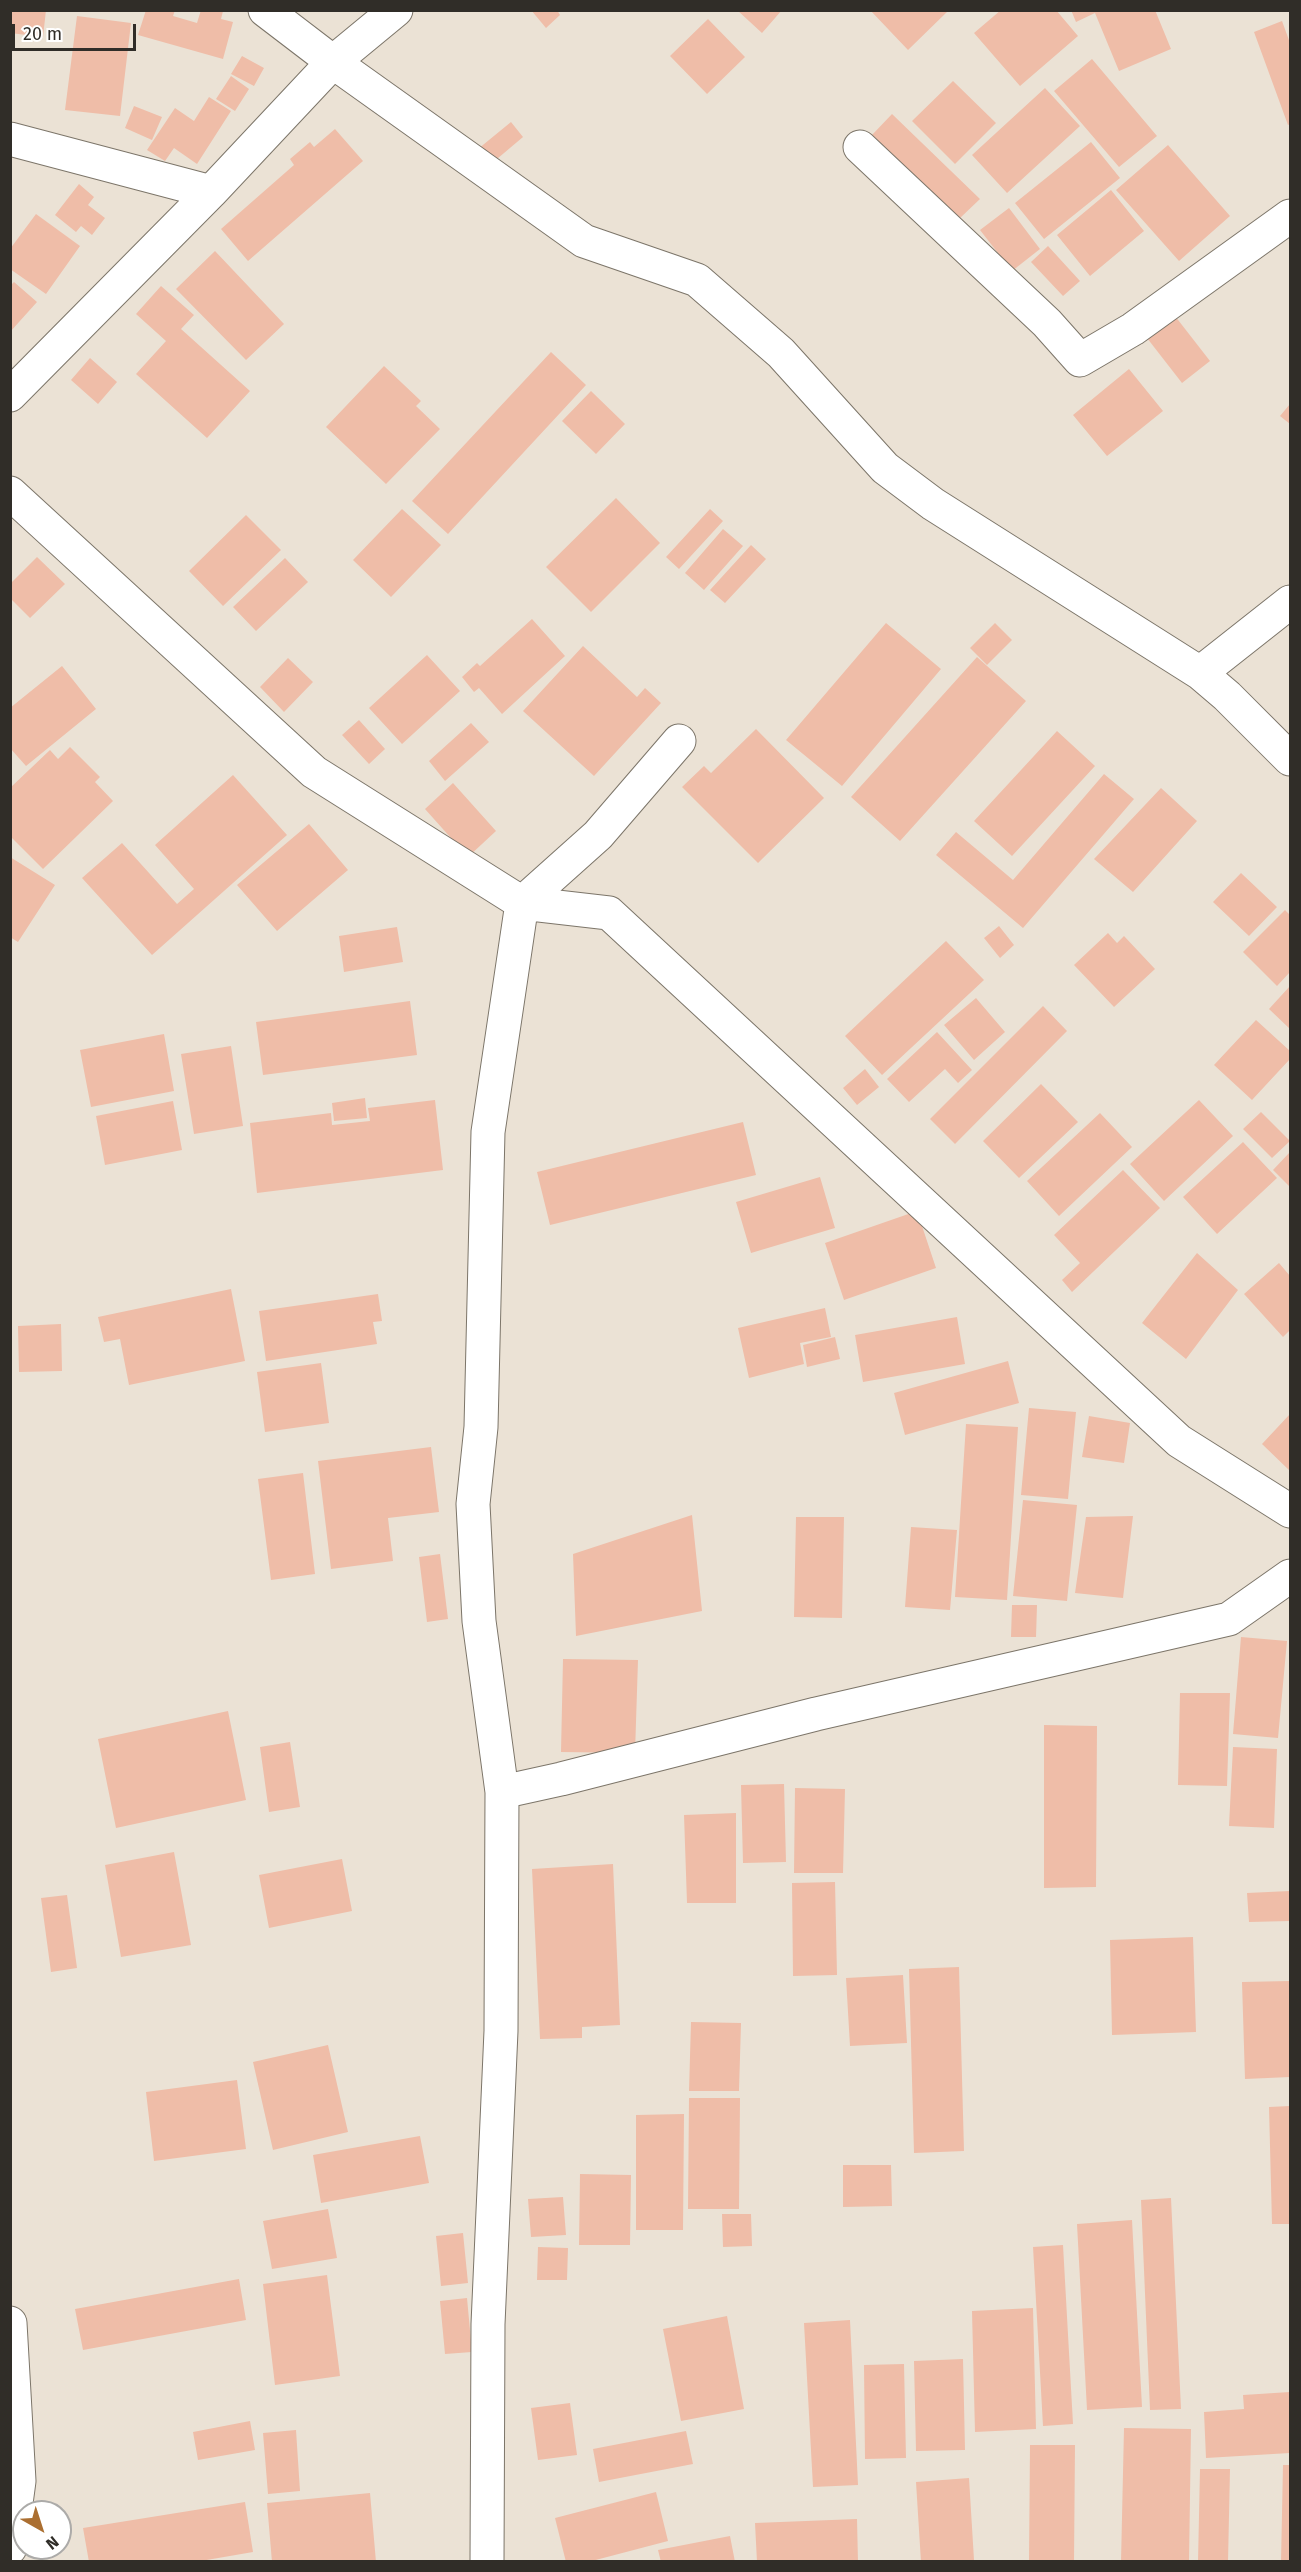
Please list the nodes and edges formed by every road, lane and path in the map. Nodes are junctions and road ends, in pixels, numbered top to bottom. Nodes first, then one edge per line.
1 (265, 10) edge
2 (396, 10) edge
3 (333, 62) junction
4 (10, 139) edge
5 (860, 147) dead end
6 (211, 192) junction
7 (1290, 216) edge
8 (10, 395) edge
9 (10, 493) edge
10 (1290, 602) edge
11 (1200, 673) junction
12 (679, 741) dead end
13 (1290, 759) edge
14 (522, 903) junction
15 (1290, 1511) edge
16 (1290, 1576) edge
17 (502, 1792) junction
18 (10, 2323) edge
19 (10, 2548) edge
20 (487, 2562) edge

1 - 3 street
2 - 3 street
3 - 6 street
3 - 11 street
4 - 6 street
5 - 7 street
6 - 8 street
9 - 14 street
10 - 11 street
11 - 13 street
12 - 14 street
14 - 15 street
14 - 17 street
16 - 17 street
17 - 20 street
18 - 19 street

